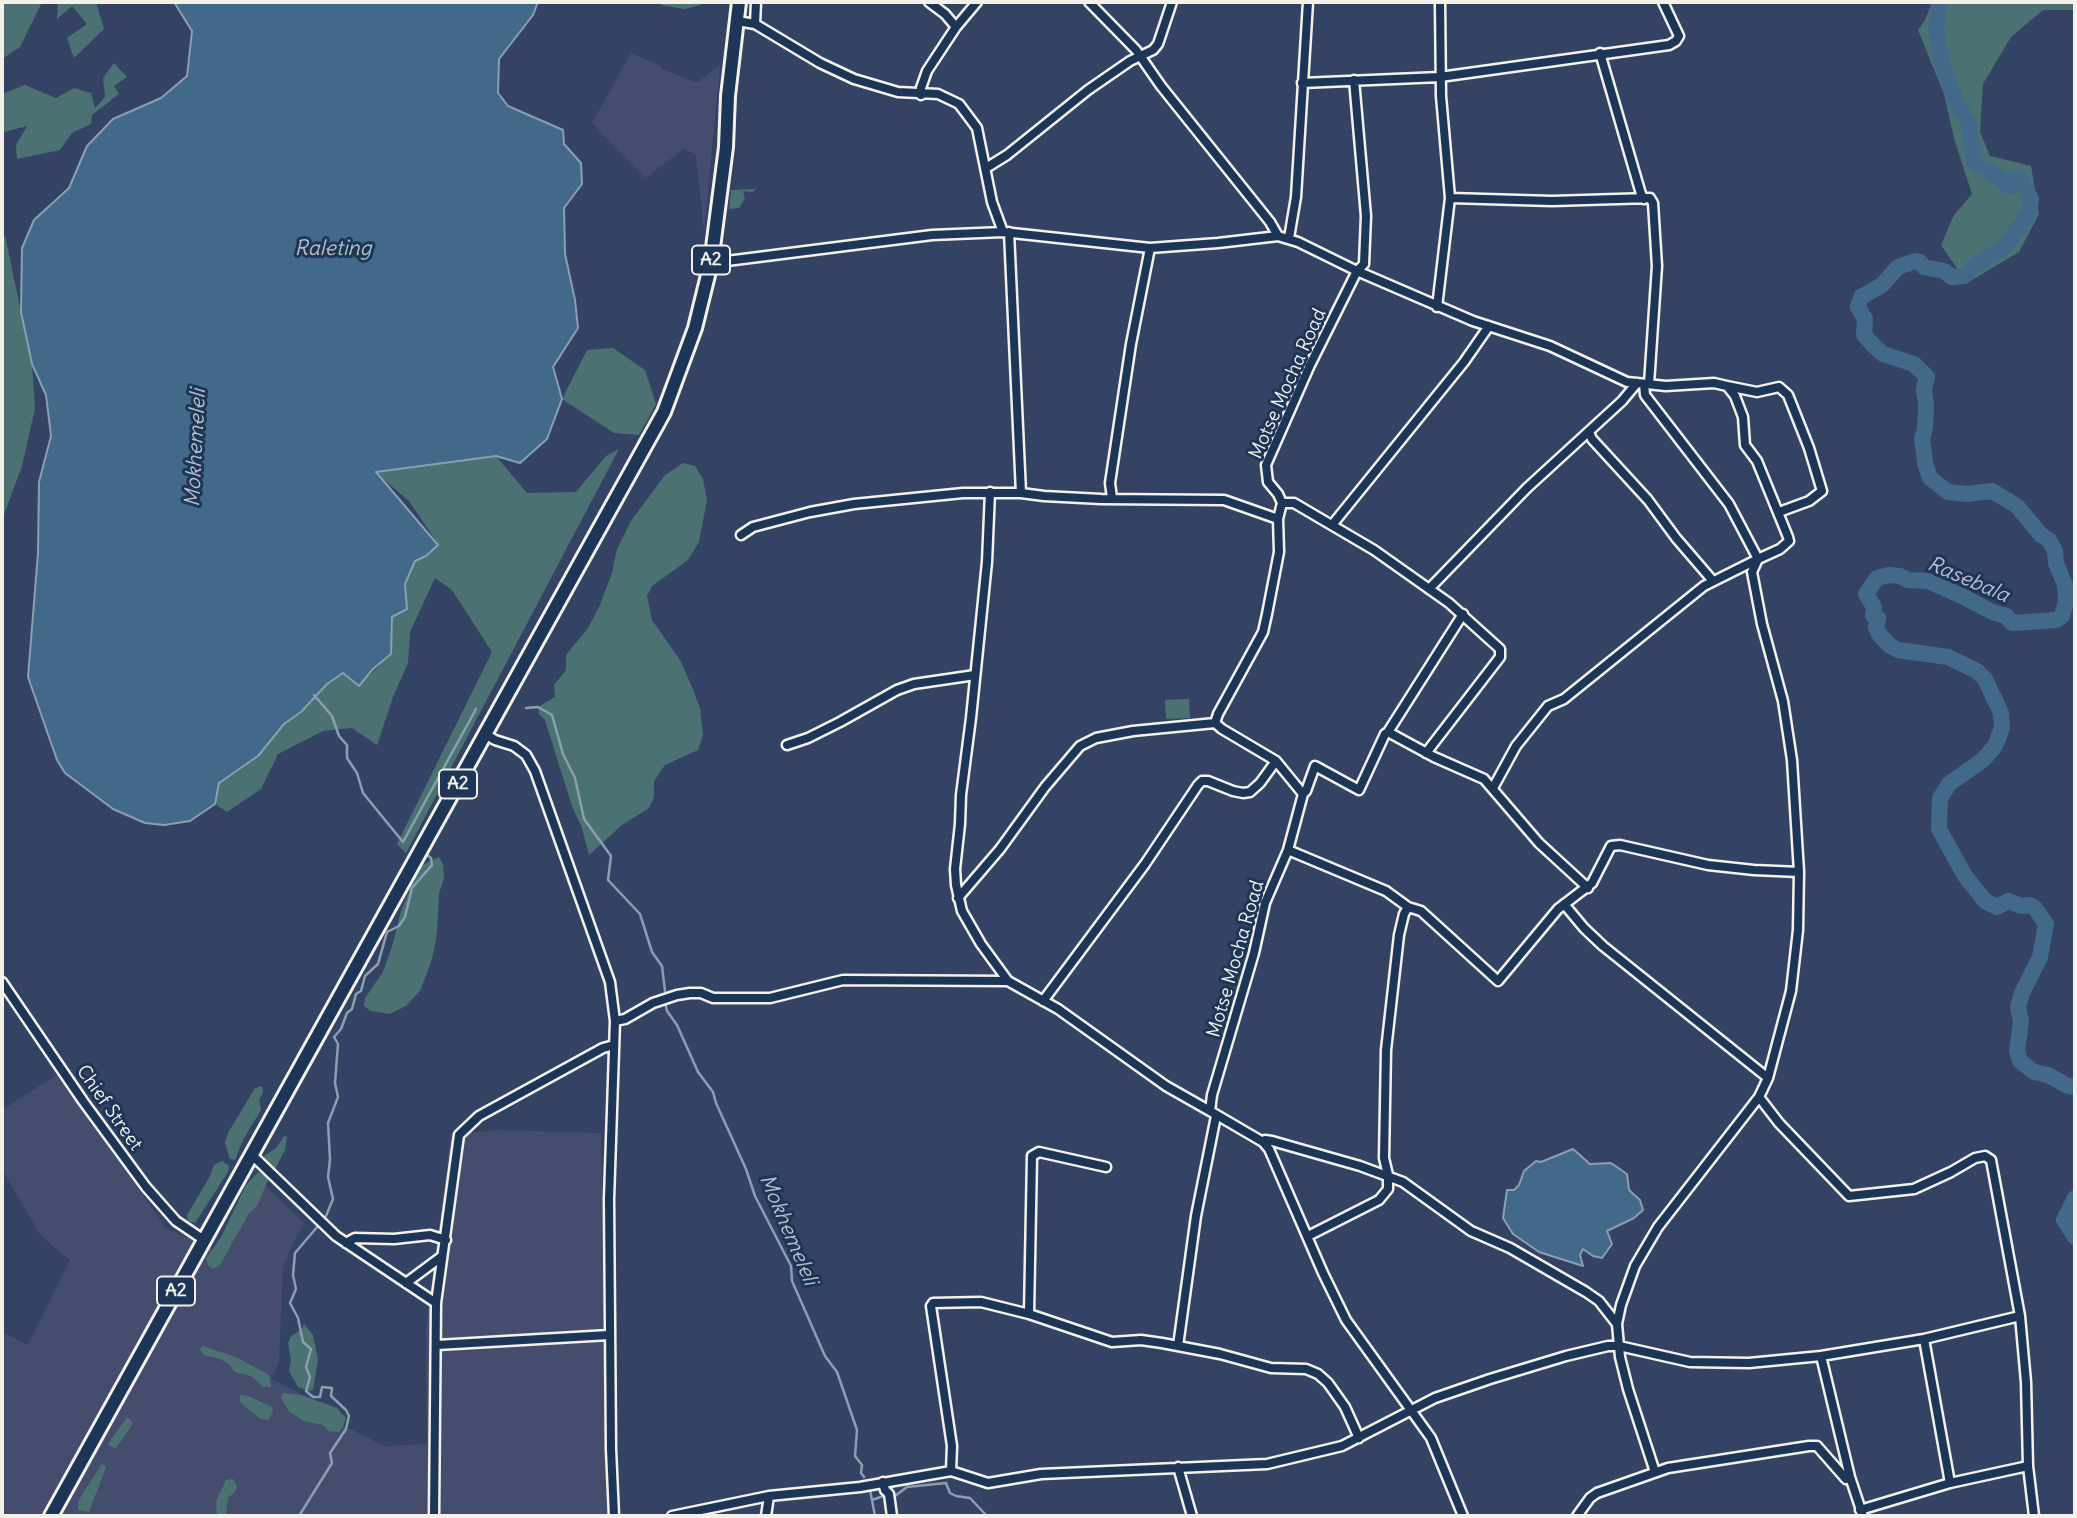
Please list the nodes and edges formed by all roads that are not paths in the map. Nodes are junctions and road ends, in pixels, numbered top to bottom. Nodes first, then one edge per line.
1 (739, 2) edge
2 (756, 2) edge
3 (929, 2) edge
4 (977, 2) edge
5 (1089, 2) edge
6 (1172, 2) edge
7 (1308, 2) edge
8 (1440, 2) edge
9 (1663, 2) edge
10 (737, 21) junction
11 (755, 24) junction
12 (956, 27) junction
13 (1600, 53) junction
14 (1139, 57) junction
15 (1440, 76) junction
16 (1353, 80) junction
17 (1302, 83) junction
18 (921, 95) junction
19 (986, 167) junction
20 (1450, 198) junction
21 (1644, 199) junction
22 (1006, 232) junction
23 (1278, 236) junction
24 (1289, 238) junction
25 (1150, 248) junction
26 (711, 263) junction
27 (1357, 271) junction
28 (1437, 307) junction
29 (1489, 326) junction
30 (1643, 384) junction
31 (1727, 386) junction
32 (1589, 432) junction
33 (990, 492) junction
34 (1021, 493) junction
35 (1112, 498) junction
36 (1282, 503) junction
37 (1779, 512) junction
38 (1278, 519) junction
39 (1332, 525) junction
40 (741, 535) dead end
41 (1758, 559) junction
42 (1713, 581) junction
43 (1429, 589) junction
44 (1463, 614) junction
45 (975, 675) junction
46 (1215, 723) junction
47 (1388, 732) junction
48 (485, 734) junction
49 (787, 745) dead end
50 (1426, 753) junction
51 (1276, 761) junction
52 (1493, 788) junction
53 (1303, 794) junction
54 (1288, 850) junction
55 (1799, 872) junction
56 (1588, 888) junction
57 (958, 898) junction
58 (1564, 904) junction
59 (1408, 907) junction
60 (1008, 981) junction
61 (2, 982) edge
62 (1043, 1002) junction
63 (615, 1021) junction
64 (614, 1045) junction
65 (1768, 1078) junction
66 (1759, 1097) junction
67 (1213, 1113) junction
68 (1263, 1142) junction
69 (251, 1154) junction
70 (1105, 1167) dead end
71 (1388, 1175) junction
72 (1308, 1236) junction
73 (204, 1240) junction
74 (446, 1240) junction
75 (346, 1243) junction
76 (441, 1257) junction
77 (406, 1283) junction
78 (436, 1303) junction
79 (1029, 1314) junction
80 (2020, 1316) junction
81 (1618, 1324) junction
82 (610, 1335) junction
83 (1924, 1339) junction
84 (437, 1345) junction
85 (1178, 1346) junction
86 (1619, 1346) junction
87 (1821, 1356) junction
88 (1411, 1411) junction
89 (1359, 1438) junction
90 (2028, 1466) junction
91 (1178, 1467) junction
92 (951, 1471) junction
93 (1655, 1472) junction
94 (1850, 1477) junction
95 (883, 1482) junction
96 (1950, 1483) junction
97 (769, 1496) junction
98 (1862, 1513) edge
99 (51, 1516) edge
100 (434, 1516) edge
101 (614, 1516) edge
102 (672, 1516) edge
103 (766, 1516) edge
104 (892, 1516) edge
105 (1192, 1516) edge
106 (1463, 1516) edge
107 (1577, 1516) edge
108 (2034, 1516) edge

1 - 10 main road, A2
2 - 11 street
3 - 12 street
4 - 12 street
5 - 14 street
6 - 14 street
7 - 17 street
8 - 15 street
9 - 13 street
10 - 11 street
10 - 26 main road, A2
11 - 18 street
12 - 18 street
13 - 15 street
13 - 21 street
14 - 19 street
14 - 23 street
15 - 16 street
15 - 20 street
16 - 17 street
16 - 27 street, Motse Mocha Road
17 - 24 street
18 - 19 street
19 - 22 street
20 - 21 street
20 - 28 street
21 - 30 street
22 - 25 street
22 - 26 street
22 - 34 street
23 - 24 street
23 - 25 street
24 - 27 street
25 - 35 street
26 - 48 main road, A2
27 - 28 street
27 - 36 street, Motse Mocha Road
28 - 29 street
29 - 30 street
29 - 39 street
30 - 31 street
30 - 32 street
30 - 41 street
31 - 37 street
31 - 37 street
32 - 42 street
32 - 43 street
33 - 34 street
33 - 40 street
33 - 45 street
34 - 35 street
35 - 38 street
36 - 38 street
36 - 39 street
37 - 41 street
38 - 46 street
39 - 43 street
41 - 42 street
41 - 55 street
42 - 52 street
43 - 44 street
44 - 47 street
44 - 50 street
45 - 49 street
45 - 57 street
46 - 51 street
46 - 57 street
47 - 50 street
47 - 53 street, Motse Mocha Road
48 - 63 street
48 - 69 main road, A2
50 - 52 street
51 - 53 street
51 - 62 street
52 - 56 street
53 - 54 street, Motse Mocha Road
54 - 59 street
54 - 67 street, Motse Mocha Road
55 - 56 street
55 - 65 street
56 - 58 street
57 - 60 street
58 - 59 street
58 - 65 street
59 - 71 street
60 - 62 street
60 - 63 street
61 - 73 street, Chief Street
62 - 67 street
63 - 64 street
64 - 74 street
64 - 82 street
65 - 66 street
66 - 80 street
66 - 81 street
67 - 68 street
67 - 85 street, Motse Mocha Road
68 - 71 street
68 - 72 street
69 - 73 main road, A2
69 - 75 street
70 - 79 street
71 - 72 street
71 - 81 street
72 - 88 street
73 - 99 main road, A2
74 - 75 street
74 - 76 street
75 - 77 street
76 - 77 street
76 - 78 street
77 - 78 street
78 - 84 street
79 - 85 street
79 - 92 street
80 - 83 street
80 - 90 street
81 - 86 street
82 - 84 street
82 - 101 street
83 - 87 street
83 - 96 street
84 - 100 street
85 - 89 street
86 - 87 street
86 - 88 street
86 - 93 street
87 - 94 street
88 - 89 street
88 - 106 street
89 - 91 street
90 - 96 street
90 - 108 street
91 - 92 street
91 - 105 street
92 - 95 street
93 - 94 street
93 - 107 street
94 - 98 street
95 - 97 street
95 - 104 street
96 - 98 street
97 - 102 street
97 - 103 street

